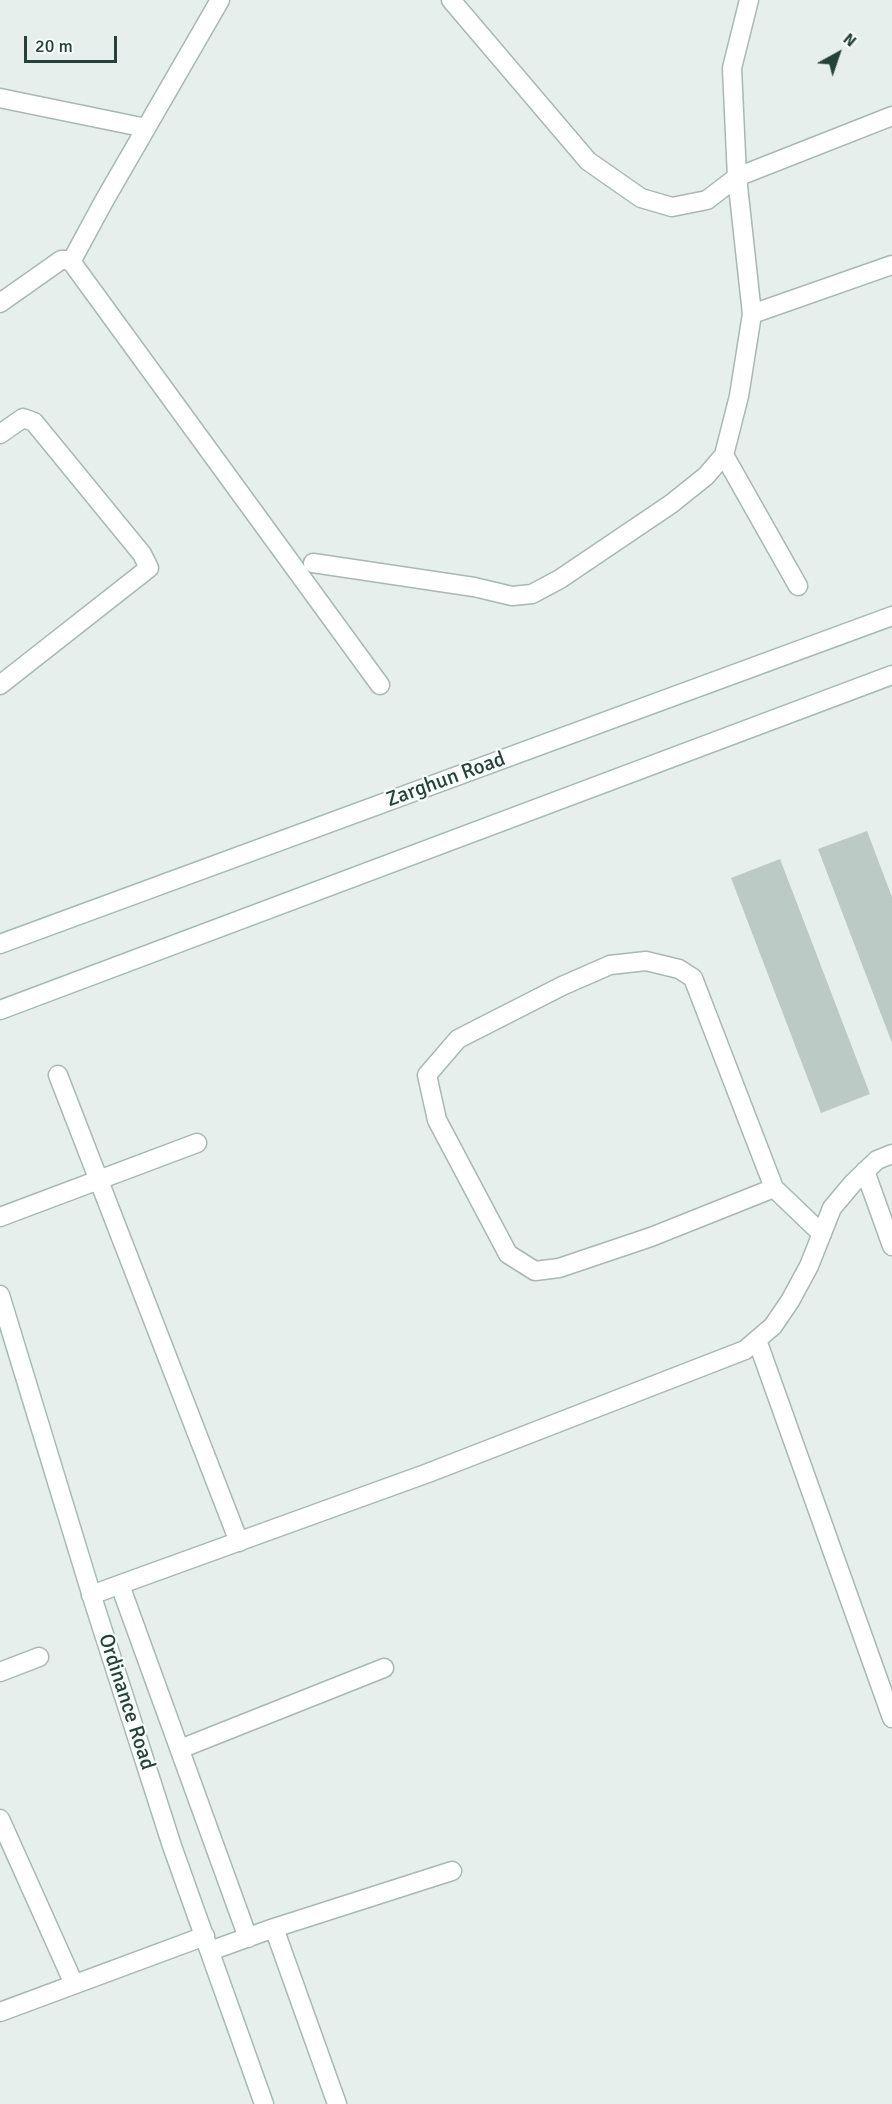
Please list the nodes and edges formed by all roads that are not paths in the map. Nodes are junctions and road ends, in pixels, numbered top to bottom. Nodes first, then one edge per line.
1 (220, 0) edge
2 (451, 0) edge
3 (749, 0) edge
4 (0, 98) edge
5 (892, 116) edge
6 (146, 128) junction
7 (737, 177) junction
8 (71, 261) junction
9 (892, 265) edge
10 (0, 303) edge
11 (752, 314) junction
12 (0, 434) edge
13 (724, 455) junction
14 (313, 563) dead end
15 (798, 586) dead end
16 (892, 616) edge
17 (892, 675) edge
18 (0, 685) edge
19 (380, 685) dead end
20 (0, 944) edge
21 (0, 1010) edge
22 (58, 1075) dead end
23 (197, 1143) dead end
24 (892, 1154) edge
25 (865, 1171) junction
26 (100, 1179) junction
27 (774, 1188) junction
28 (0, 1216) edge
29 (822, 1234) junction
30 (892, 1246) edge
31 (0, 1295) edge
32 (757, 1340) junction
33 (239, 1542) junction
34 (120, 1584) junction
35 (92, 1595) junction
36 (39, 1657) dead end
37 (384, 1668) dead end
38 (0, 1672) edge
39 (892, 1718) edge
40 (180, 1749) junction
41 (0, 1819) edge
42 (452, 1871) dead end
43 (274, 1928) junction
44 (248, 1938) junction
45 (208, 1943) junction
46 (74, 1984) junction
47 (0, 2012) edge
48 (264, 2104) edge
49 (337, 2104) edge

1 - 6 street
2 - 7 street
3 - 7 street
4 - 6 street
5 - 7 street
6 - 8 street
7 - 11 street
8 - 10 street
8 - 19 street
9 - 11 street
11 - 13 street
12 - 18 street
13 - 14 street
13 - 15 street
16 - 20 street, Zarghun Road
17 - 21 street
22 - 26 street
23 - 26 street
24 - 25 street
25 - 29 street
25 - 30 street
26 - 28 street
26 - 33 street
27 - 27 street
27 - 29 street
29 - 32 street
31 - 35 street, Ordinance Road
32 - 33 street
32 - 39 street
33 - 34 street
34 - 35 street
34 - 40 street
35 - 45 street, Ordinance Road
36 - 38 street
37 - 40 street
40 - 44 street
41 - 46 street
42 - 43 street
43 - 44 street
43 - 49 street
44 - 45 street
45 - 46 street
45 - 48 street, Ordinance Road
46 - 47 street

